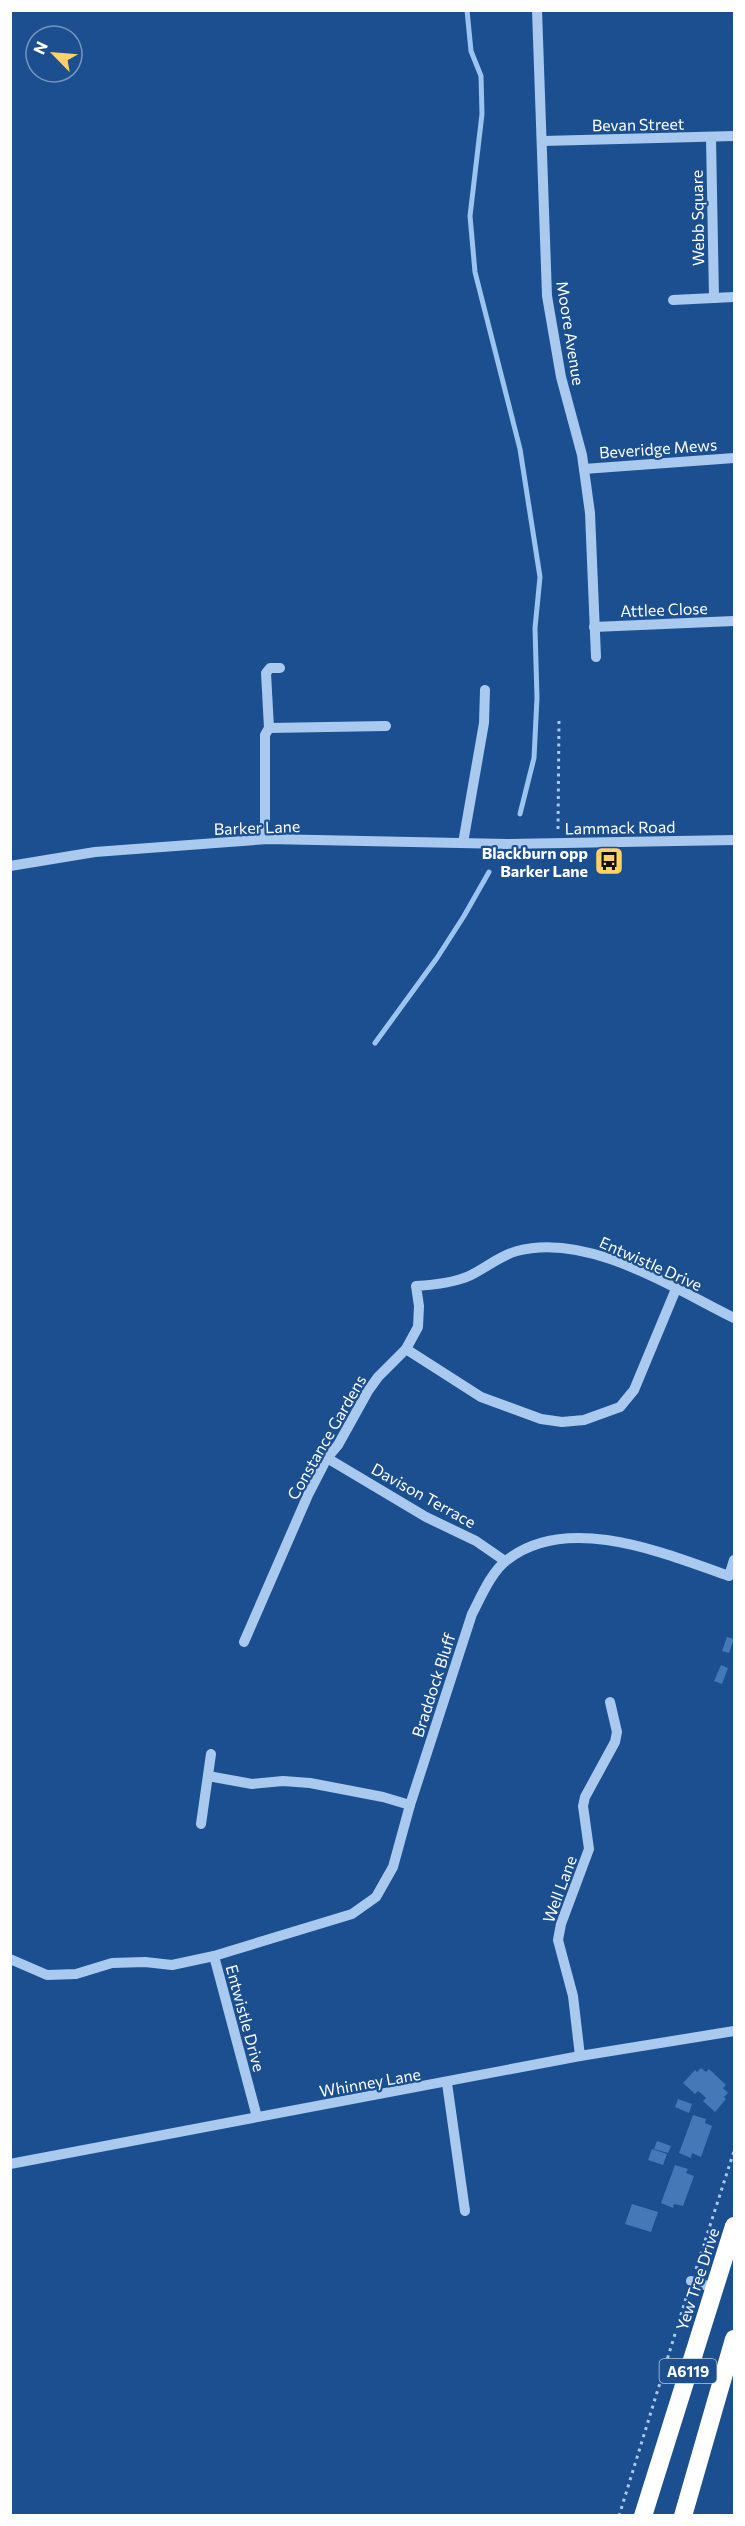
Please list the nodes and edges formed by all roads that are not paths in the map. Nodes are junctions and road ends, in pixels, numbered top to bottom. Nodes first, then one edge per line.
1 (537, 10) edge
2 (735, 136) edge
3 (711, 138) junction
4 (543, 141) junction
5 (735, 297) edge
6 (714, 298) junction
7 (673, 300) dead end
8 (735, 458) edge
9 (584, 469) junction
10 (735, 621) edge
11 (594, 627) junction
12 (596, 657) dead end
13 (280, 668) dead end
14 (484, 690) dead end
15 (386, 726) dead end
16 (269, 728) junction
17 (265, 839) junction
18 (735, 840) edge
19 (463, 843) junction
20 (507, 844) joint
21 (10, 866) edge
22 (416, 1286) joint
23 (676, 1289) junction
24 (735, 1318) edge
25 (406, 1349) junction
26 (327, 1458) junction
27 (735, 1560) edge
28 (505, 1561) junction
29 (732, 1577) edge
30 (244, 1642) dead end
31 (610, 1702) dead end
32 (211, 1754) dead end
33 (208, 1776) junction
34 (410, 1805) junction
35 (201, 1824) dead end
36 (214, 1956) junction
37 (10, 1959) edge
38 (735, 2031) edge
39 (580, 2056) junction
40 (447, 2083) junction
41 (257, 2117) junction
42 (10, 2164) edge
43 (465, 2211) dead end
44 (735, 2226) edge
45 (692, 2281) road end
46 (715, 2288) junction
47 (735, 2339) edge
48 (643, 2516) edge
49 (683, 2516) edge

1 - 4 street, Moore Avenue
2 - 3 street, Bevan Street
3 - 4 street, Bevan Street
3 - 6 street, Webb Square
4 - 9 street, Moore Avenue
5 - 6 street
6 - 7 street
8 - 9 street, Beveridge Mews
9 - 11 street, Moore Avenue
10 - 11 street, Attlee Close
11 - 12 street, Moore Avenue
13 - 16 street
14 - 19 street
15 - 16 street
16 - 17 street
17 - 19 street, Barker Lane
17 - 21 street, Barker Lane
18 - 20 street, Lammack Road
19 - 20 street, Barker Lane
22 - 23 street, Entwistle Drive
22 - 25 street, Constance Gardens
23 - 24 street, Entwistle Drive
23 - 25 street
25 - 26 street, Constance Gardens
26 - 28 street, Davison Terrace
26 - 30 street, Constance Gardens
27 - 29 street, Braddock Bluff
28 - 29 street, Braddock Bluff
28 - 34 street, Braddock Bluff
31 - 39 street, Well Lane
32 - 33 street
33 - 34 street
33 - 35 street
34 - 36 street, Braddock Bluff
36 - 37 street, Entwistle Drive
36 - 41 street, Entwistle Drive
38 - 39 street, Whinney Lane
39 - 40 street, Whinney Lane
40 - 41 street, Whinney Lane
40 - 43 street
41 - 42 street, Whinney Lane
44 - 46 highway, Yew Tree Drive / A6119
45 - 46 street
46 - 48 highway, Yew Tree Drive / A6119
47 - 49 highway, A6119

